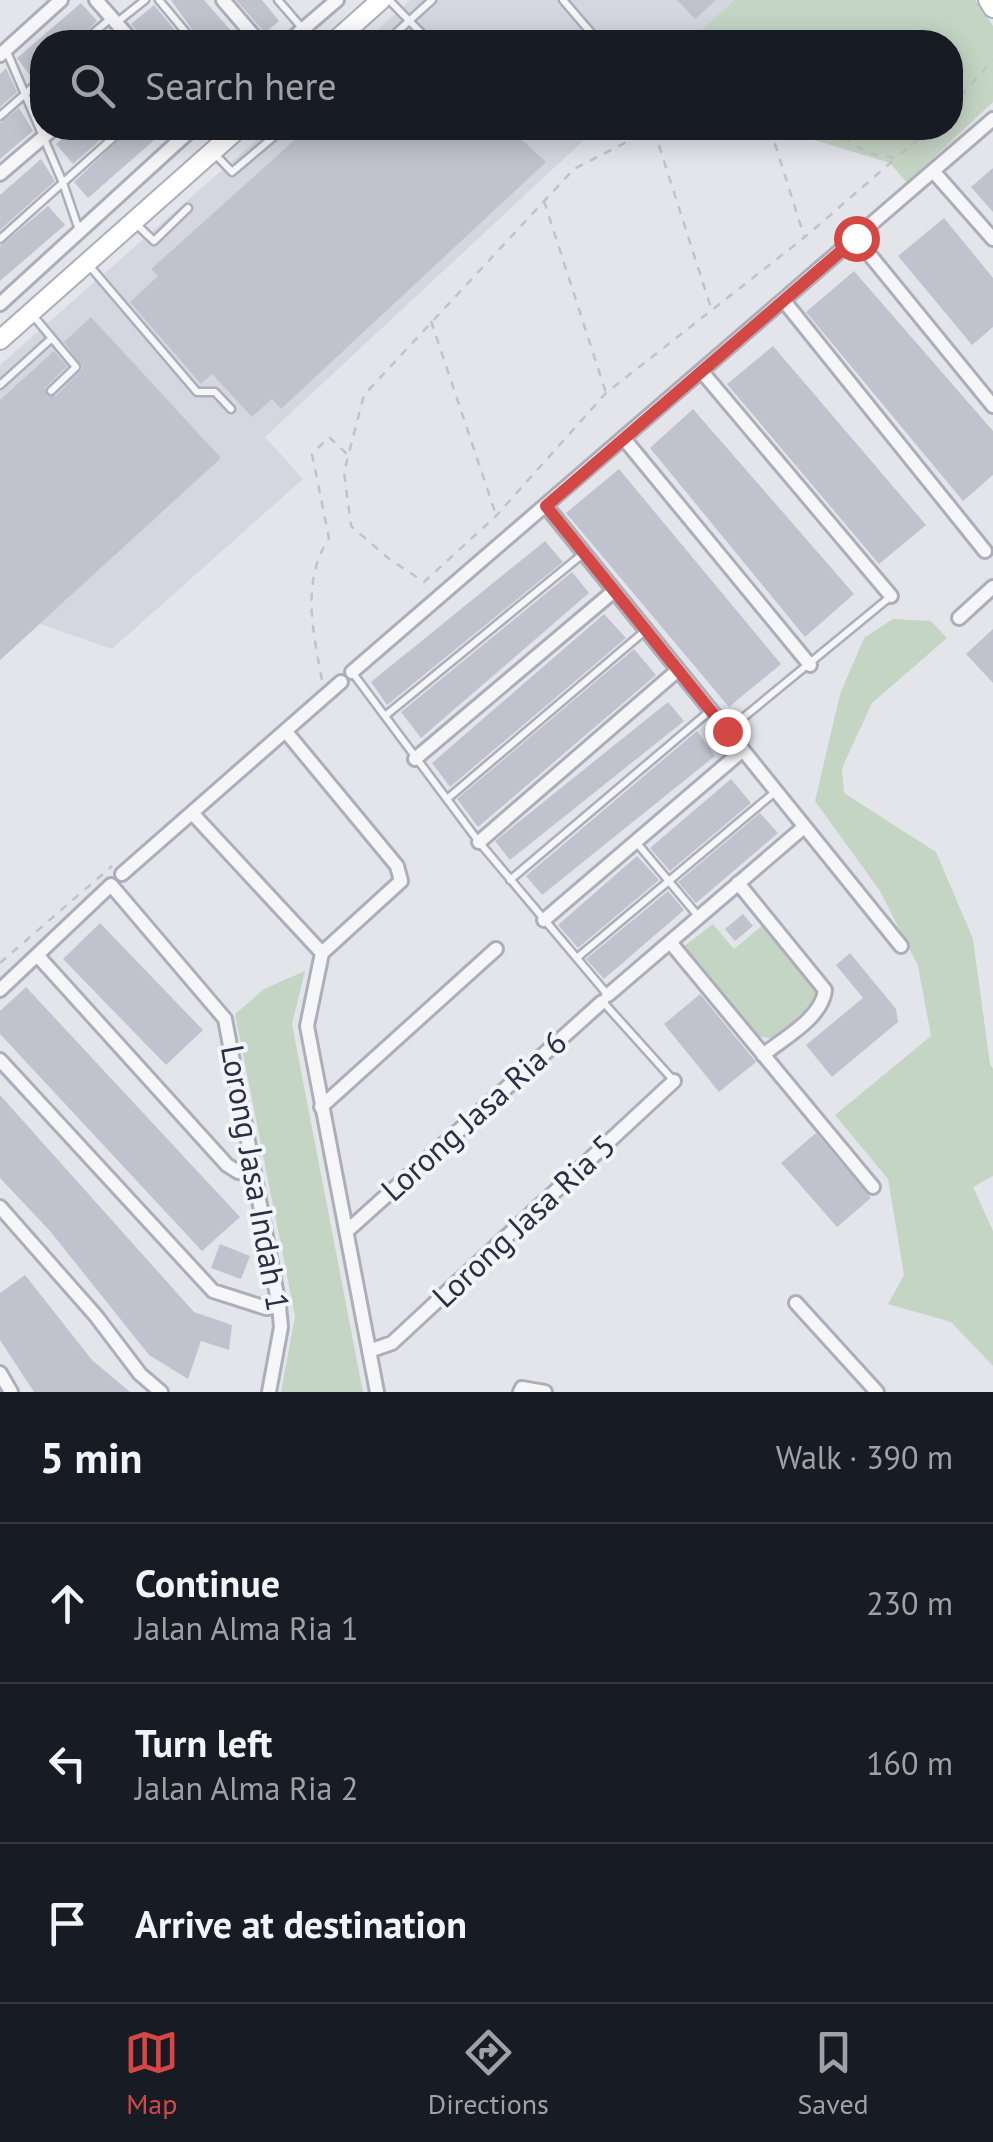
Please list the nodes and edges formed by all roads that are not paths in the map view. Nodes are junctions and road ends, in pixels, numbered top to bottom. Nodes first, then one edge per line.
1 (60, 0) edge
2 (96, 0) edge
3 (145, 0) edge
4 (159, 0) edge
5 (223, 0) edge
6 (278, 0) edge
7 (337, 0) edge
8 (381, 0) edge
9 (389, 0) edge
10 (432, 0) edge
11 (563, 0) edge
12 (988, 0) edge
13 (993, 8) edge
14 (114, 20) junction
15 (409, 21) junction
16 (303, 29) joint
17 (100, 30) edge
18 (123, 30) edge
19 (184, 30) edge
20 (249, 30) edge
21 (347, 30) edge
22 (399, 30) edge
23 (418, 30) edge
24 (589, 30) edge
25 (3, 52) edge
26 (30, 89) edge
27 (25, 94) junction
28 (30, 107) edge
29 (0, 116) edge
30 (993, 119) edge
31 (40, 140) edge
32 (43, 140) edge
33 (111, 140) edge
34 (179, 140) edge
35 (225, 140) edge
36 (270, 140) edge
37 (212, 151) junction
38 (934, 171) junction
39 (0, 174) edge
40 (63, 183) junction
41 (188, 208) dead end
42 (134, 221) junction
43 (79, 231) junction
44 (856, 238) junction
45 (0, 239) edge
46 (993, 239) edge
47 (86, 262) junction
48 (784, 302) junction
49 (0, 304) edge
50 (30, 312) junction
51 (1, 338) edge
52 (52, 338) junction
53 (703, 372) junction
54 (0, 386) edge
55 (51, 391) dead end
56 (993, 406) edge
57 (231, 409) dead end
58 (625, 440) junction
59 (546, 506) junction
60 (985, 551) dead end
61 (584, 552) junction
62 (993, 587) edge
63 (614, 591) junction
64 (891, 596) joint
65 (959, 618) dead end
66 (646, 630) junction
67 (810, 665) junction
68 (678, 670) junction
69 (347, 677) junction
70 (711, 710) junction
71 (385, 716) junction
72 (727, 731) junction
73 (287, 733) junction
74 (743, 750) junction
75 (416, 759) junction
76 (776, 792) junction
77 (446, 800) junction
78 (194, 814) junction
79 (804, 826) junction
80 (635, 841) junction
81 (478, 842) junction
82 (120, 868) road end
83 (510, 880) junction
84 (668, 880) junction
85 (738, 883) junction
86 (699, 917) junction
87 (544, 920) junction
88 (670, 942) junction
89 (900, 946) dead end
90 (496, 950) dead end
91 (322, 953) junction
92 (37, 955) junction
93 (578, 957) junction
94 (0, 990) edge
95 (605, 998) junction
96 (763, 1054) junction
97 (0, 1060) edge
98 (674, 1082) joint
99 (321, 1107) junction
100 (254, 1173) junction
101 (873, 1188) dead end
102 (0, 1207) edge
103 (347, 1232) junction
104 (796, 1303) dead end
105 (280, 1306) junction
106 (369, 1351) junction
107 (0, 1373) edge
108 (11, 1392) edge
109 (162, 1392) edge
110 (269, 1392) edge
111 (377, 1392) edge
112 (520, 1392) edge
113 (545, 1392) edge
114 (878, 1392) edge

1 - 25 street
2 - 14 street
3 - 14 lane
4 - 19 lane
5 - 20 street
6 - 16 lane
7 - 16 street
8 - 21 street
9 - 15 lane
10 - 15 lane
11 - 24 lane
12 - 13 street
14 - 17 lane
14 - 18 street
15 - 22 lane
15 - 23 lane
25 - 27 lane
26 - 27 lane
27 - 28 lane
27 - 29 lane
30 - 38 street
31 - 39 street
32 - 40 lane
33 - 40 lane
34 - 43 street
35 - 37 street
36 - 37 lane
37 - 42 street
38 - 44 street
38 - 46 street
40 - 43 lane
40 - 45 lane
41 - 42 lane
42 - 47 street
43 - 49 street
44 - 48 street
44 - 56 street
47 - 50 street
47 - 57 lane
48 - 53 street
48 - 60 street
50 - 51 street
50 - 52 lane
52 - 54 lane
52 - 55 lane
53 - 58 street
53 - 64 street
58 - 59 street
58 - 67 street
59 - 61 street
59 - 69 street
61 - 63 street
61 - 71 lane
62 - 65 street
63 - 66 street
63 - 75 street
64 - 67 lane
66 - 68 street
66 - 77 lane
67 - 72 lane
68 - 70 street
68 - 81 street
69 - 71 lane
69 - 73 street
70 - 72 street
70 - 83 lane
71 - 75 lane
72 - 74 street
73 - 78 street
73 - 91 street
74 - 76 street
74 - 80 street
75 - 77 lane
76 - 79 street
76 - 84 lane
77 - 81 lane
78 - 82 street
78 - 91 street
79 - 85 street, Lorong Jasa Ria 6
79 - 89 street
80 - 84 lane
80 - 87 street
81 - 83 lane
83 - 87 lane
84 - 86 lane
84 - 93 lane
85 - 86 street, Lorong Jasa Ria 6
85 - 96 street
86 - 88 street, Lorong Jasa Ria 6
87 - 93 lane
88 - 95 street, Lorong Jasa Ria 6
88 - 96 street
90 - 99 street
91 - 99 street
92 - 94 street
92 - 100 street
92 - 100 street, Lorong Jasa Indah 1
93 - 95 lane
95 - 98 lane
95 - 103 street, Lorong Jasa Ria 6
96 - 101 street
97 - 105 street
98 - 106 street, Lorong Jasa Ria 5
99 - 103 street
100 - 105 street, Lorong Jasa Indah 1
102 - 109 street
103 - 106 street
104 - 114 street
105 - 110 street, Lorong Jasa Indah 1
106 - 111 street
107 - 108 street
112 - 113 street

